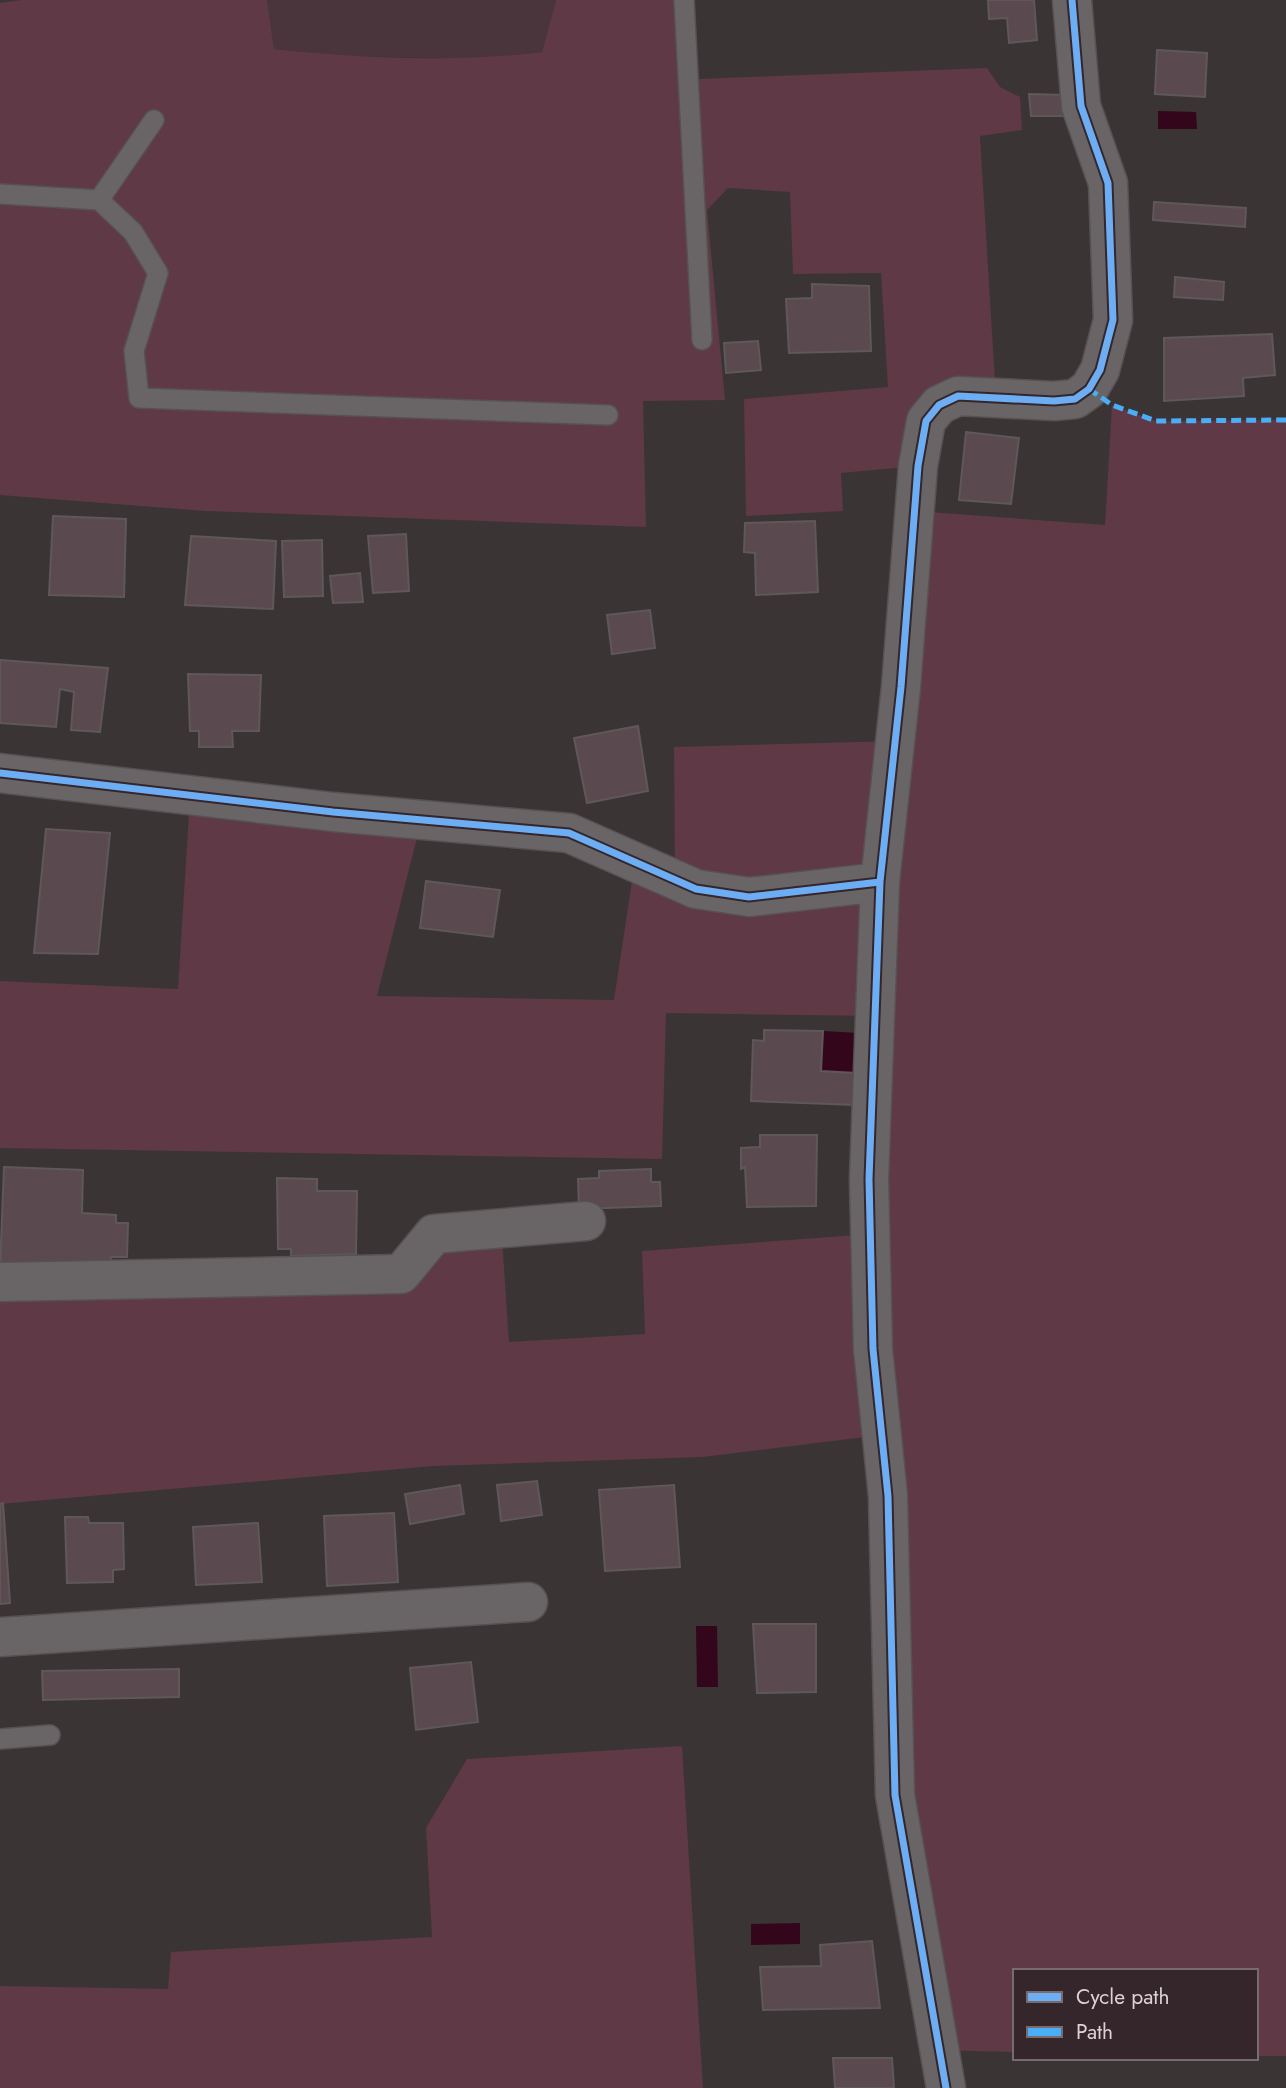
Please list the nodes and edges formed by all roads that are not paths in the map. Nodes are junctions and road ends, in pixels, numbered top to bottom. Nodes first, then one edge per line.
1 (684, 0) edge
2 (1072, 0) edge
3 (154, 120) dead end
4 (0, 194) edge
5 (99, 200) junction
6 (702, 340) dead end
7 (608, 415) dead end
8 (0, 773) edge
9 (880, 882) junction
10 (586, 1221) dead end
11 (0, 1282) edge
12 (528, 1602) dead end
13 (0, 1637) edge
14 (50, 1735) dead end
15 (0, 1739) edge
16 (946, 2088) edge

1 - 6 lane
2 - 9 street
3 - 5 lane
4 - 5 lane
5 - 7 lane
8 - 9 street
9 - 16 street
10 - 11 street
12 - 13 street
14 - 15 lane

